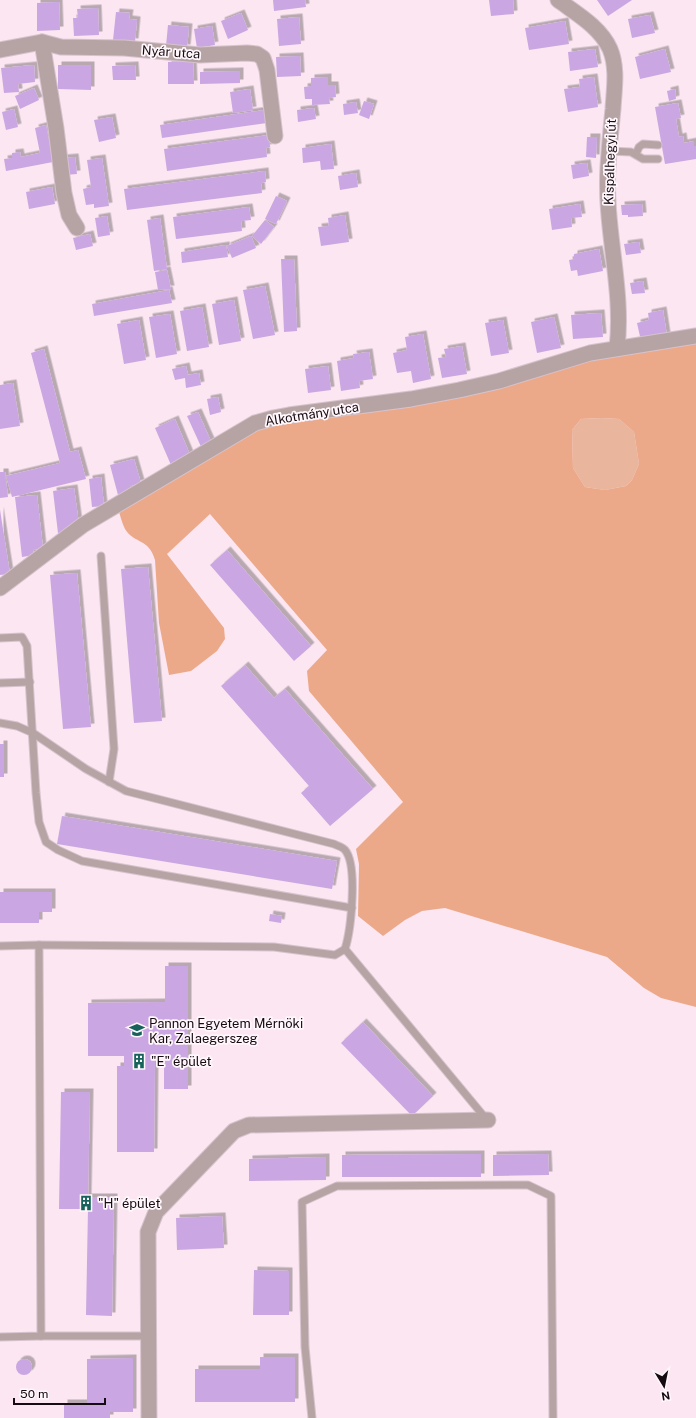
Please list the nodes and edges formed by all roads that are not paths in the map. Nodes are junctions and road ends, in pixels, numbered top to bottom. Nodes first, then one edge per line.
1 (558, 0) edge
2 (42, 42) junction
3 (0, 50) edge
4 (275, 136) dead end
5 (658, 145) dead end
6 (609, 151) junction
7 (636, 154) junction
8 (658, 159) dead end
9 (77, 228) dead end
10 (696, 336) edge
11 (618, 348) junction
12 (101, 556) dead end
13 (0, 588) edge
14 (0, 638) edge
15 (30, 682) junction
16 (0, 683) edge
17 (0, 723) edge
18 (33, 733) junction
19 (109, 782) junction
20 (352, 908) junction
21 (39, 945) junction
22 (0, 946) edge
23 (345, 949) junction
24 (488, 1120) joint
25 (41, 1336) junction
26 (140, 1336) dead end
27 (0, 1337) edge
28 (149, 1418) edge
29 (312, 1418) edge
30 (553, 1418) edge

1 - 6 street, Kispálhegyi út
2 - 3 street, Nyár utca
2 - 4 street, Nyár utca
2 - 9 street
5 - 7 lane
6 - 7 lane
6 - 11 street, Kispálhegyi út
7 - 8 lane
10 - 11 street, Alkotmány utca
11 - 13 street, Alkotmány utca
12 - 19 lane
14 - 15 lane
15 - 16 lane
15 - 18 lane
17 - 18 lane
18 - 19 lane
18 - 20 lane
19 - 20 lane
20 - 23 lane
21 - 22 lane
21 - 23 lane
21 - 25 lane
23 - 24 lane
24 - 28 street
25 - 26 lane
25 - 27 lane
29 - 30 lane

